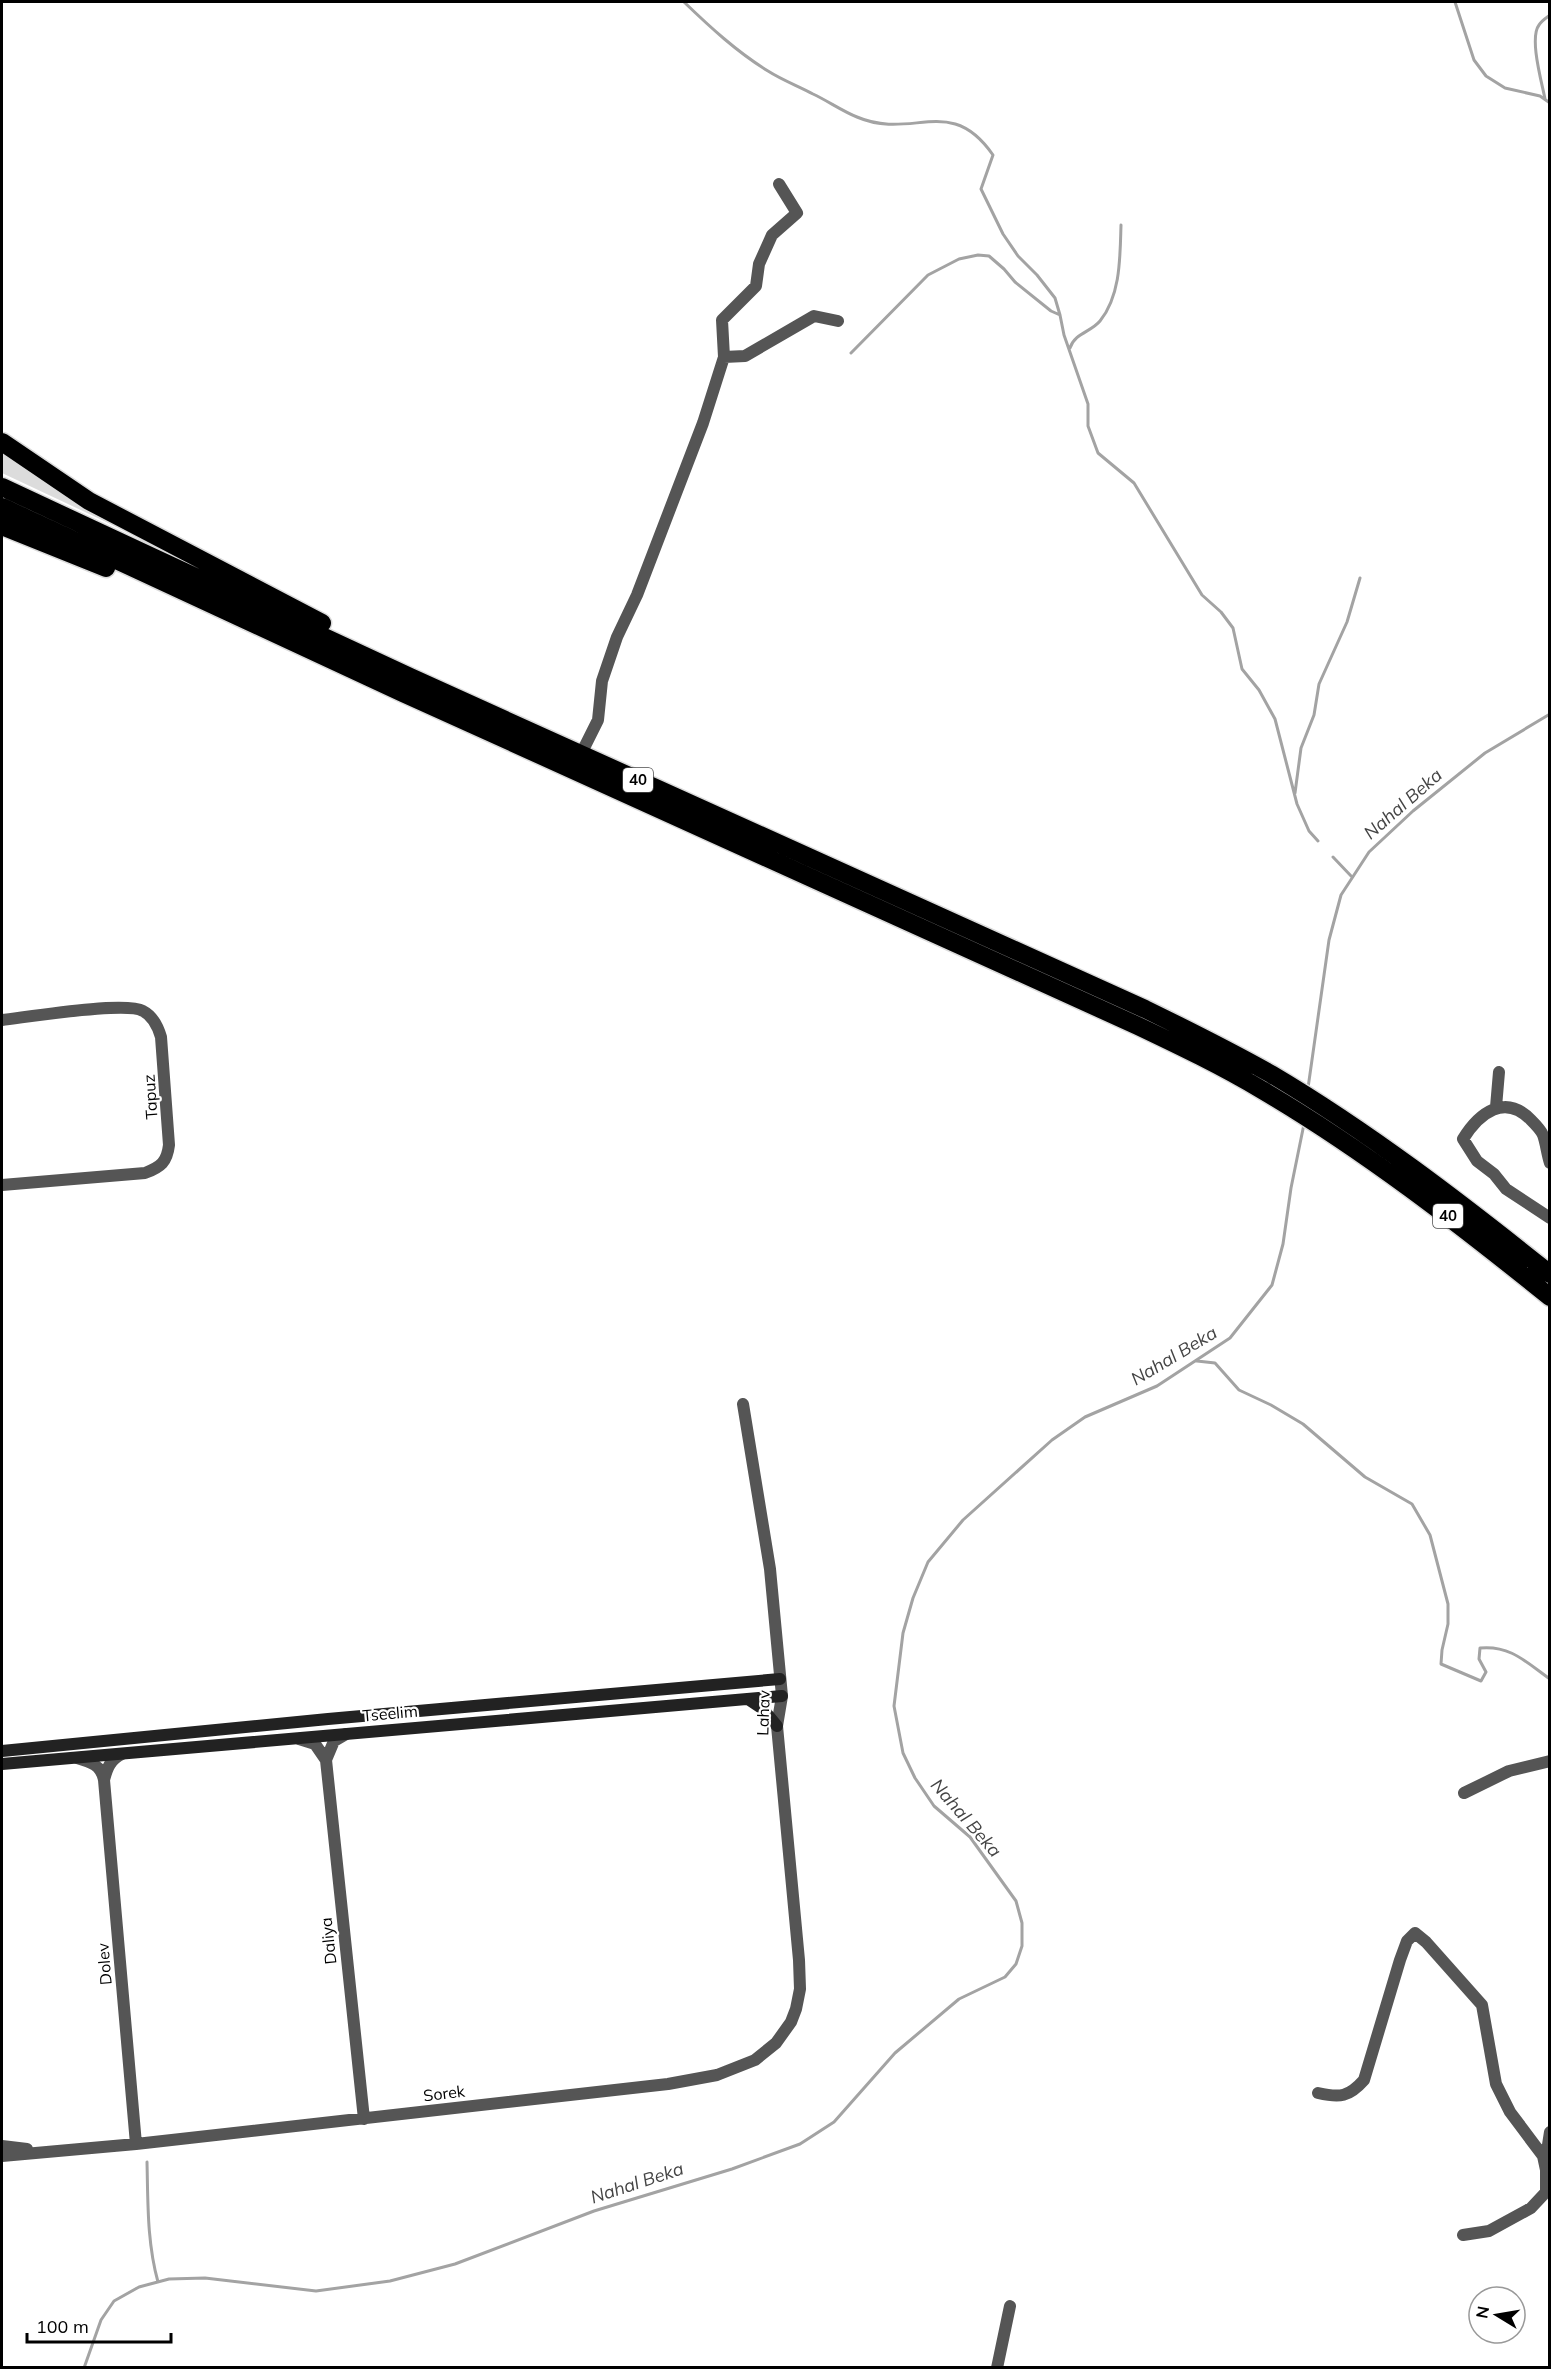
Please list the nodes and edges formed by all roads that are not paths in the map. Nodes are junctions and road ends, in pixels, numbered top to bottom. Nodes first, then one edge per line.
1 (779, 184) dead end
2 (838, 321) dead end
3 (724, 357) junction
4 (2, 442) edge
5 (2, 487) edge
6 (2, 507) edge
7 (2, 526) edge
8 (310, 650) junction
9 (518, 726) junction
10 (581, 754) junction
11 (2, 1020) edge
12 (1499, 1072) dead end
13 (1269, 1084) junction
14 (1496, 1107) junction
15 (1550, 1163) edge
16 (2, 1185) edge
17 (1550, 1218) edge
18 (1550, 1274) edge
19 (1550, 1297) edge
20 (743, 1404) dead end
21 (780, 1679) junction
22 (782, 1696) junction
23 (748, 1699) junction
24 (777, 1726) junction
25 (348, 1733) junction
26 (295, 1738) junction
27 (2, 1751) edge
28 (122, 1754) junction
29 (75, 1758) junction
30 (326, 1760) junction
31 (1550, 1761) edge
32 (2, 1764) edge
33 (104, 1780) junction
34 (1464, 1793) dead end
35 (800, 1989) joint
36 (1318, 2093) dead end
37 (364, 2119) junction
38 (1550, 2133) edge
39 (136, 2145) junction
40 (2, 2146) edge
41 (46, 2152) junction
42 (1543, 2156) junction
43 (2, 2157) edge
44 (1463, 2235) dead end
45 (1010, 2306) dead end
46 (997, 2367) edge

1 - 3 street
2 - 3 street
3 - 10 street
4 - 9 highway
5 - 9 highway, 40
6 - 8 highway, 40
7 - 8 highway
8 - 13 highway, 40
9 - 10 highway, 40
10 - 13 highway, 40
11 - 16 street, Tapuz
12 - 14 street
13 - 18 highway, 40
13 - 19 highway, 40
14 - 15 street
14 - 17 street
20 - 21 street, Lahav
21 - 22 street, Lahav
21 - 27 street, Tseelim
22 - 23 street, Tseelim
22 - 24 street, Lahav
23 - 24 street
23 - 25 street, Tseelim
24 - 35 street, Lahav
25 - 26 street, Tseelim
25 - 30 street
26 - 28 street, Tseelim
26 - 30 street
28 - 29 street, Tseelim
28 - 33 street
29 - 32 street, Tseelim
29 - 33 street
30 - 37 street, Daliya
31 - 34 street
33 - 39 street, Dolev
35 - 37 street, Sorek
36 - 42 street
37 - 39 street, Sorek
38 - 42 street
39 - 41 street, Sorek
40 - 41 street, Sorek
41 - 43 street, Sorek
42 - 44 street
45 - 46 street

